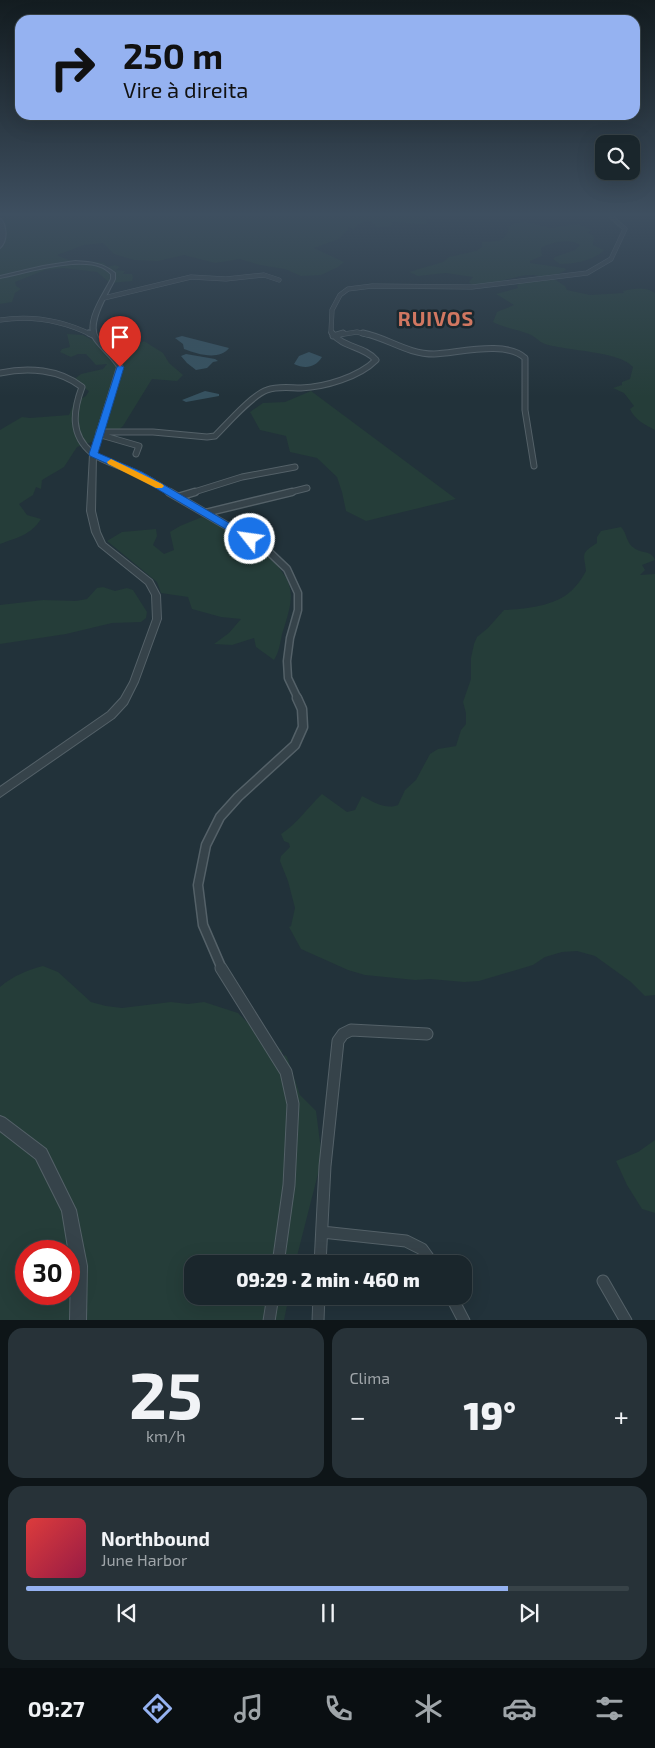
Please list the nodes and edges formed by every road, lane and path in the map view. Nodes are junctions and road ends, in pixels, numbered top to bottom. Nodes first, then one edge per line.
1 (13, 275) edge
2 (113, 275) edge
3 (573, 275) edge
4 (0, 277) edge
5 (279, 280) dead end
6 (104, 298) junction
7 (0, 320) edge
8 (93, 335) junction
9 (333, 336) junction
10 (0, 372) edge
11 (98, 433) junction
12 (93, 454) junction
13 (136, 454) dead end
14 (295, 466) dead end
15 (534, 466) dead end
16 (307, 488) dead end
17 (178, 497) junction
18 (205, 513) junction
19 (0, 793) edge
20 (427, 1034) dead end
21 (0, 1123) edge
22 (322, 1232) junction
23 (279, 1255) edge
24 (321, 1255) edge
25 (426, 1255) edge
26 (603, 1282) dead end
27 (272, 1305) edge
28 (319, 1305) edge
29 (456, 1305) edge
30 (78, 1320) edge
31 (269, 1320) edge
32 (318, 1320) edge
33 (464, 1320) edge
34 (626, 1320) edge

1 - 4 street
2 - 6 street
3 - 9 street
5 - 6 street
6 - 8 street
7 - 8 street
8 - 11 street
9 - 11 street
9 - 15 street
10 - 12 street
11 - 12 street
11 - 13 street
12 - 17 street
12 - 19 street
14 - 17 street
16 - 18 street
17 - 18 street
18 - 23 street
20 - 22 street
21 - 30 street
22 - 24 street
22 - 25 street
26 - 34 street
27 - 31 street
28 - 32 street
29 - 33 street

